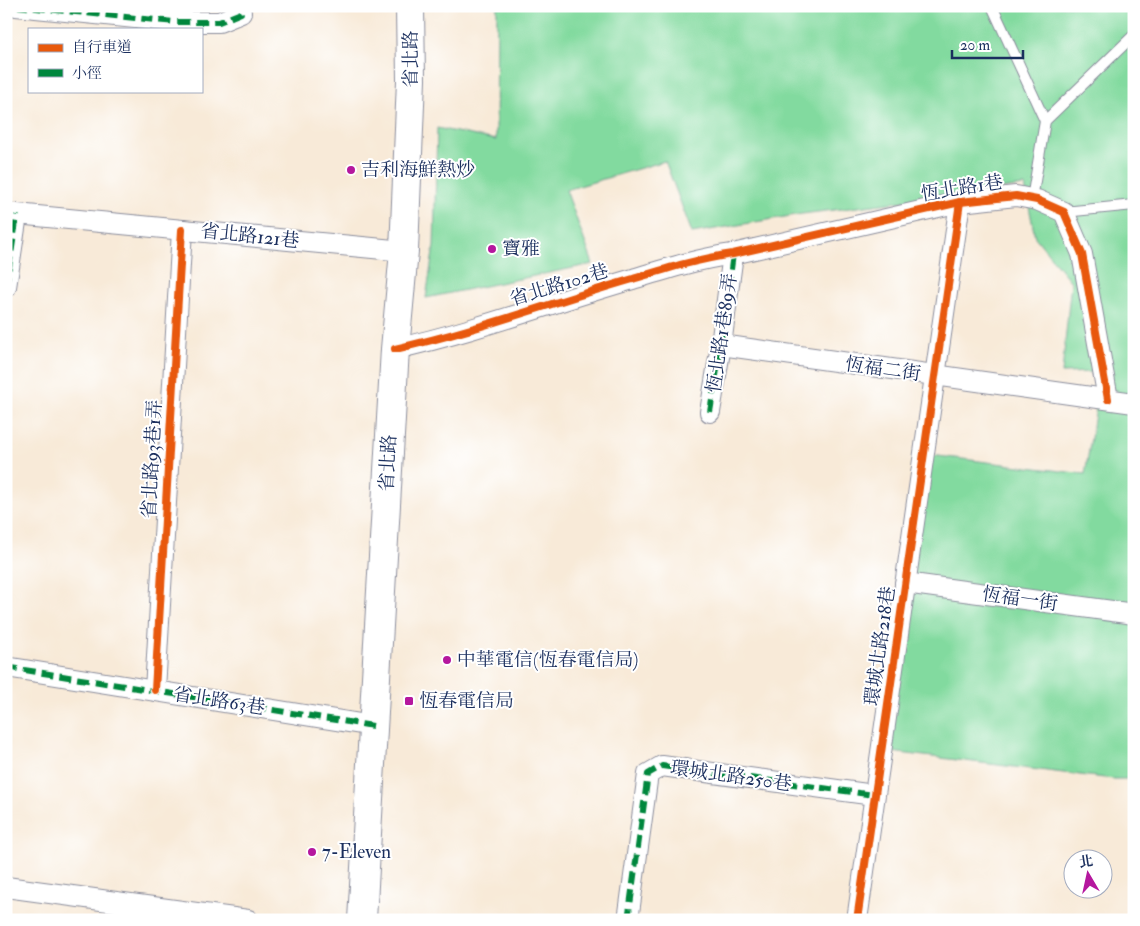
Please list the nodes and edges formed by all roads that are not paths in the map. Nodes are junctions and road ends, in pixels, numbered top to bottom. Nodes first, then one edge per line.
1 (16, 6) edge
2 (410, 6) edge
3 (992, 6) edge
4 (240, 9) edge
5 (1134, 35) edge
6 (1045, 121) junction
7 (1032, 199) junction
8 (960, 202) junction
9 (1134, 205) edge
10 (1064, 212) junction
11 (12, 214) edge
12 (182, 230) junction
13 (404, 251) junction
14 (733, 254) junction
15 (6, 287) edge
16 (721, 345) junction
17 (395, 348) junction
18 (934, 376) junction
19 (1108, 399) junction
20 (1134, 403) edge
21 (710, 412) dead end
22 (906, 583) junction
23 (1134, 614) edge
24 (6, 667) edge
25 (155, 690) junction
26 (373, 726) junction
27 (874, 795) junction
28 (6, 887) edge
29 (248, 920) edge
30 (362, 920) edge
31 (628, 920) edge
32 (857, 920) edge

1 - 4 street
2 - 13 main road, 省北路
3 - 6 lane
5 - 6 lane
6 - 7 lane, 恆北路1巷
7 - 8 street, 恆北路1巷
7 - 10 street, 恆北路1巷
8 - 14 street, 恆北路1巷
8 - 18 street, 環城北路218巷
9 - 10 lane
10 - 19 street
11 - 12 street, 省北路121巷
11 - 15 street
12 - 13 street, 省北路121巷
12 - 25 street, 省北路93巷1弄
13 - 17 main road, 省北路
14 - 16 street, 恆北路1巷89弄
14 - 17 street, 省北路102巷
16 - 18 street, 恆福二街
16 - 21 street, 恆北路1巷89弄
17 - 26 main road, 省北路
18 - 19 street, 恆福二街
18 - 22 street, 環城北路218巷
19 - 20 street, 恆福二街
22 - 23 street, 恆福一街
22 - 27 street, 環城北路218巷
24 - 25 street, 省北路63巷
25 - 26 street, 省北路63巷
26 - 30 main road, 省北路
27 - 31 street, 環城北路250巷
27 - 32 street, 環城北路218巷
28 - 29 street

